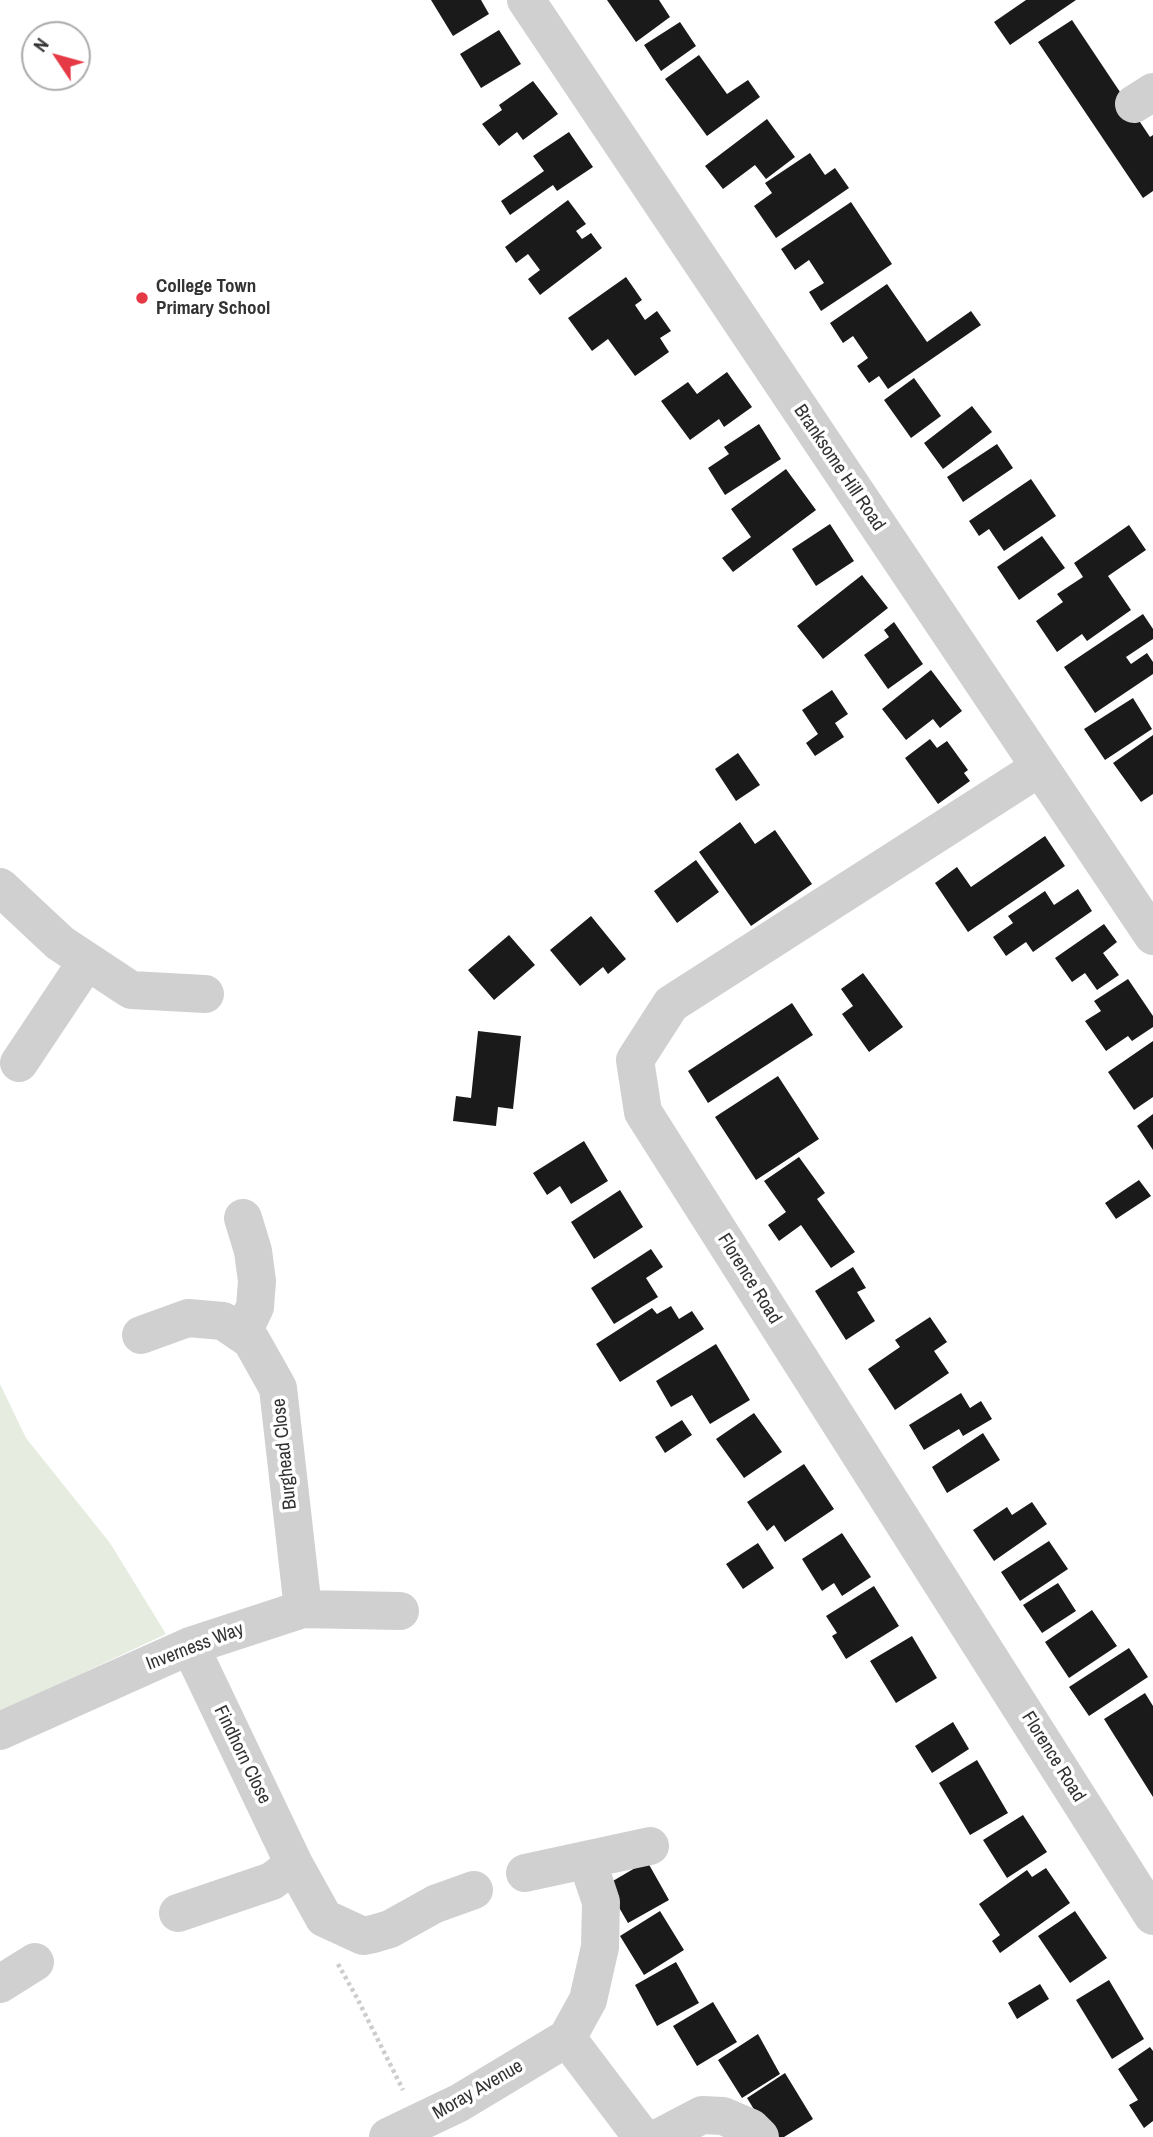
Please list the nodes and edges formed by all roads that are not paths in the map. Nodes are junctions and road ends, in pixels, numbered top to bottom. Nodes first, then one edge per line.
1 (526, 0) edge
2 (1039, 768) junction
3 (0, 887) edge
4 (1153, 936) edge
5 (87, 961) junction
6 (205, 994) dead end
7 (19, 1063) dead end
8 (243, 1218) dead end
9 (242, 1334) junction
10 (141, 1335) dead end
11 (303, 1609) junction
12 (400, 1611) dead end
13 (190, 1646) junction
14 (0, 1731) edge
15 (650, 1846) dead end
16 (587, 1860) junction
17 (294, 1864) junction
18 (525, 1873) dead end
19 (474, 1890) dead end
20 (178, 1913) dead end
21 (1153, 1916) edge
22 (35, 1962) dead end
23 (0, 1984) edge
24 (567, 2038) junction
25 (404, 2130) edge
26 (642, 2137) edge
27 (660, 2137) edge
28 (760, 2137) edge

1 - 2 street, Branksome Hill Road
2 - 4 street, Branksome Hill Road
2 - 21 street, Florence Road
3 - 5 street
5 - 6 street
5 - 7 street
8 - 9 street
9 - 10 street, Burghead Close
9 - 11 street, Burghead Close
11 - 12 street, Inverness Way
11 - 13 street, Inverness Way
13 - 14 street, Inverness Way
13 - 17 street, Findhorn Close
15 - 16 street
16 - 18 street
16 - 24 street
17 - 19 street, Findhorn Close
17 - 20 street
22 - 23 street
24 - 25 street, Moray Avenue
24 - 26 street
27 - 28 street

